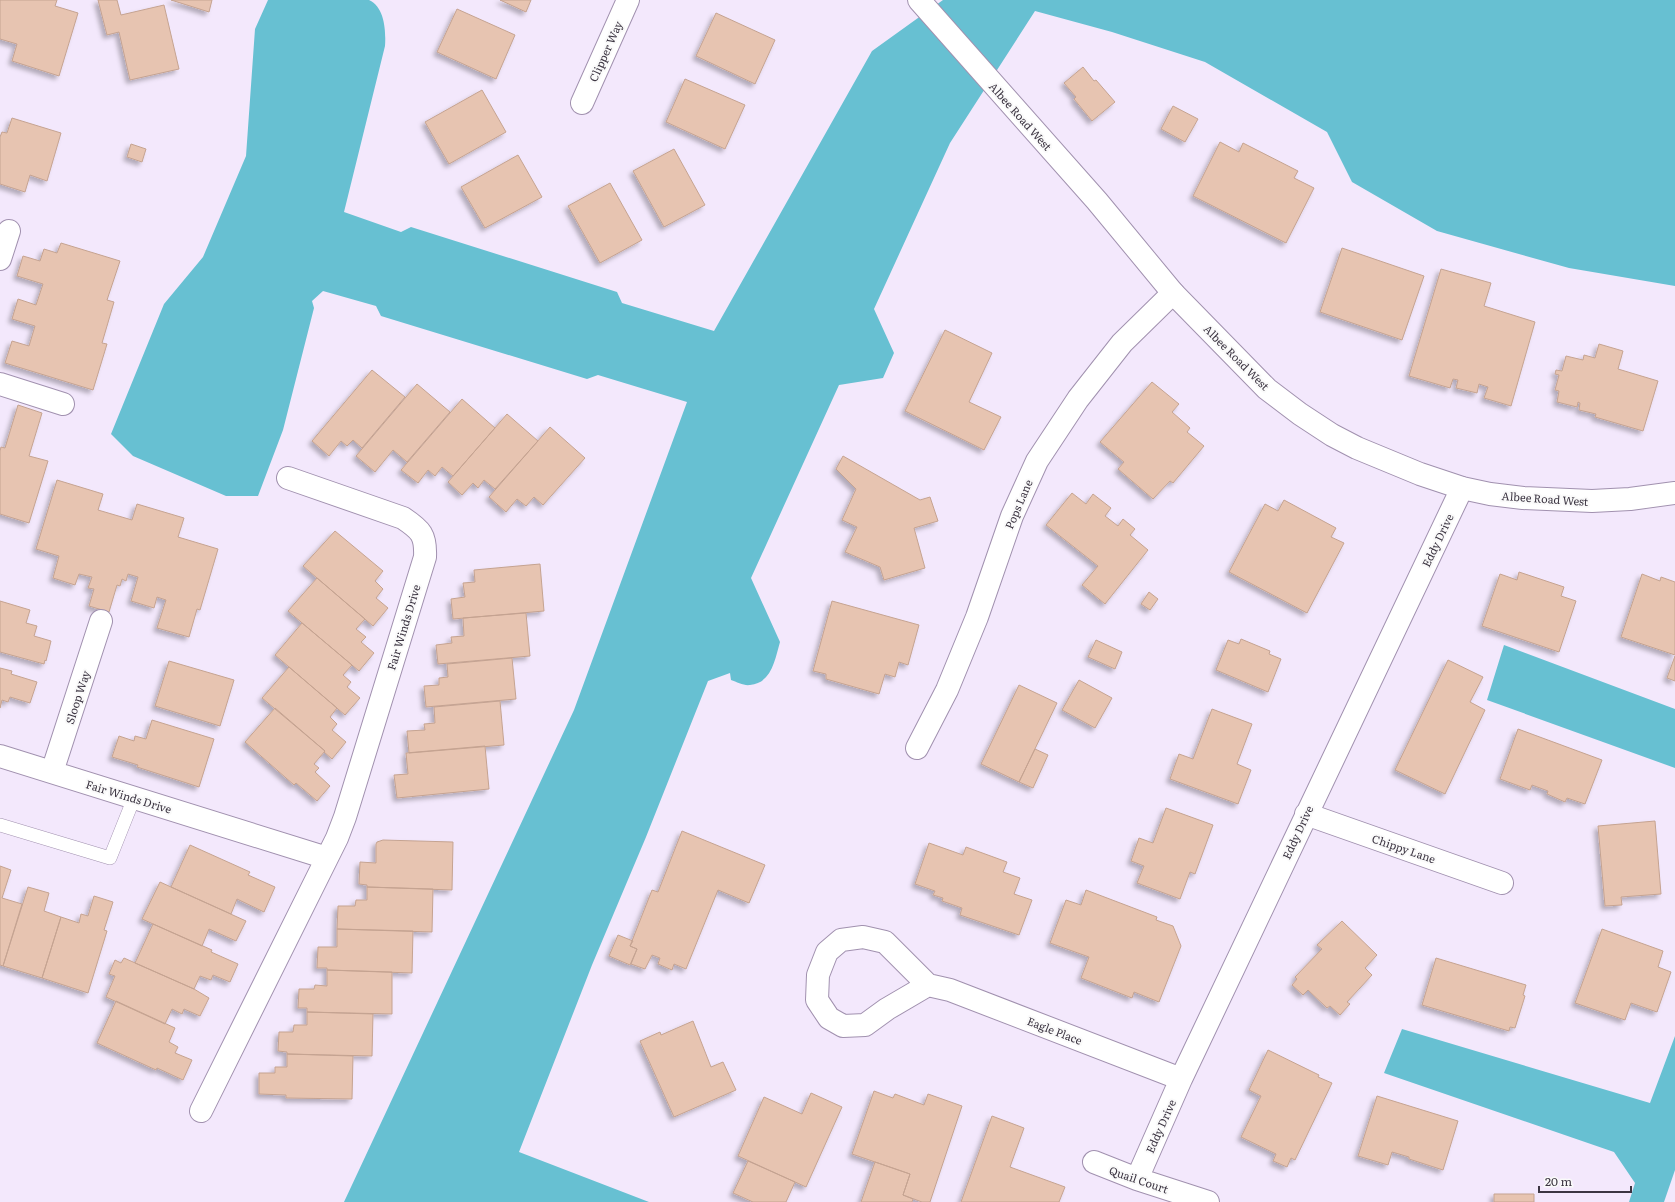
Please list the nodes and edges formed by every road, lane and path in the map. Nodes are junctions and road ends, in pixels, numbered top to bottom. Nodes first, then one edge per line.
1 (628, 0) edge
2 (919, 0) edge
3 (582, 103) dead end
4 (9, 231) dead end
5 (0, 259) edge
6 (1173, 293) junction
7 (0, 384) edge
8 (63, 404) dead end
9 (288, 478) dead end
10 (1462, 488) junction
11 (1675, 494) edge
12 (101, 621) dead end
13 (917, 748) dead end
14 (0, 756) edge
15 (52, 772) junction
16 (134, 798) junction
17 (1306, 814) junction
18 (0, 825) edge
19 (327, 858) junction
20 (1502, 883) dead end
21 (928, 986) junction
22 (1181, 1079) junction
23 (201, 1111) dead end
24 (1094, 1162) dead end
25 (1137, 1179) junction
26 (1208, 1202) edge

1 - 3 street, Clipper Way
2 - 6 street, Albee Road West
4 - 5 street
6 - 10 street, Albee Road West
6 - 13 street, Pops Lane
7 - 8 street
9 - 19 street, Fair Winds Drive
10 - 11 street, Albee Road West
10 - 17 street, Eddy Drive
12 - 15 street, Sloop Way
14 - 15 street, Fair Winds Drive
15 - 16 street, Fair Winds Drive
16 - 18 lane
16 - 19 street, Fair Winds Drive
17 - 20 street, Chippy Lane
17 - 22 street, Eddy Drive
19 - 23 street, Fair Winds Drive
21 - 21 street
21 - 22 street, Eagle Place
22 - 25 street, Eddy Drive
24 - 25 street, Quail Court
25 - 26 street, Quail Court

